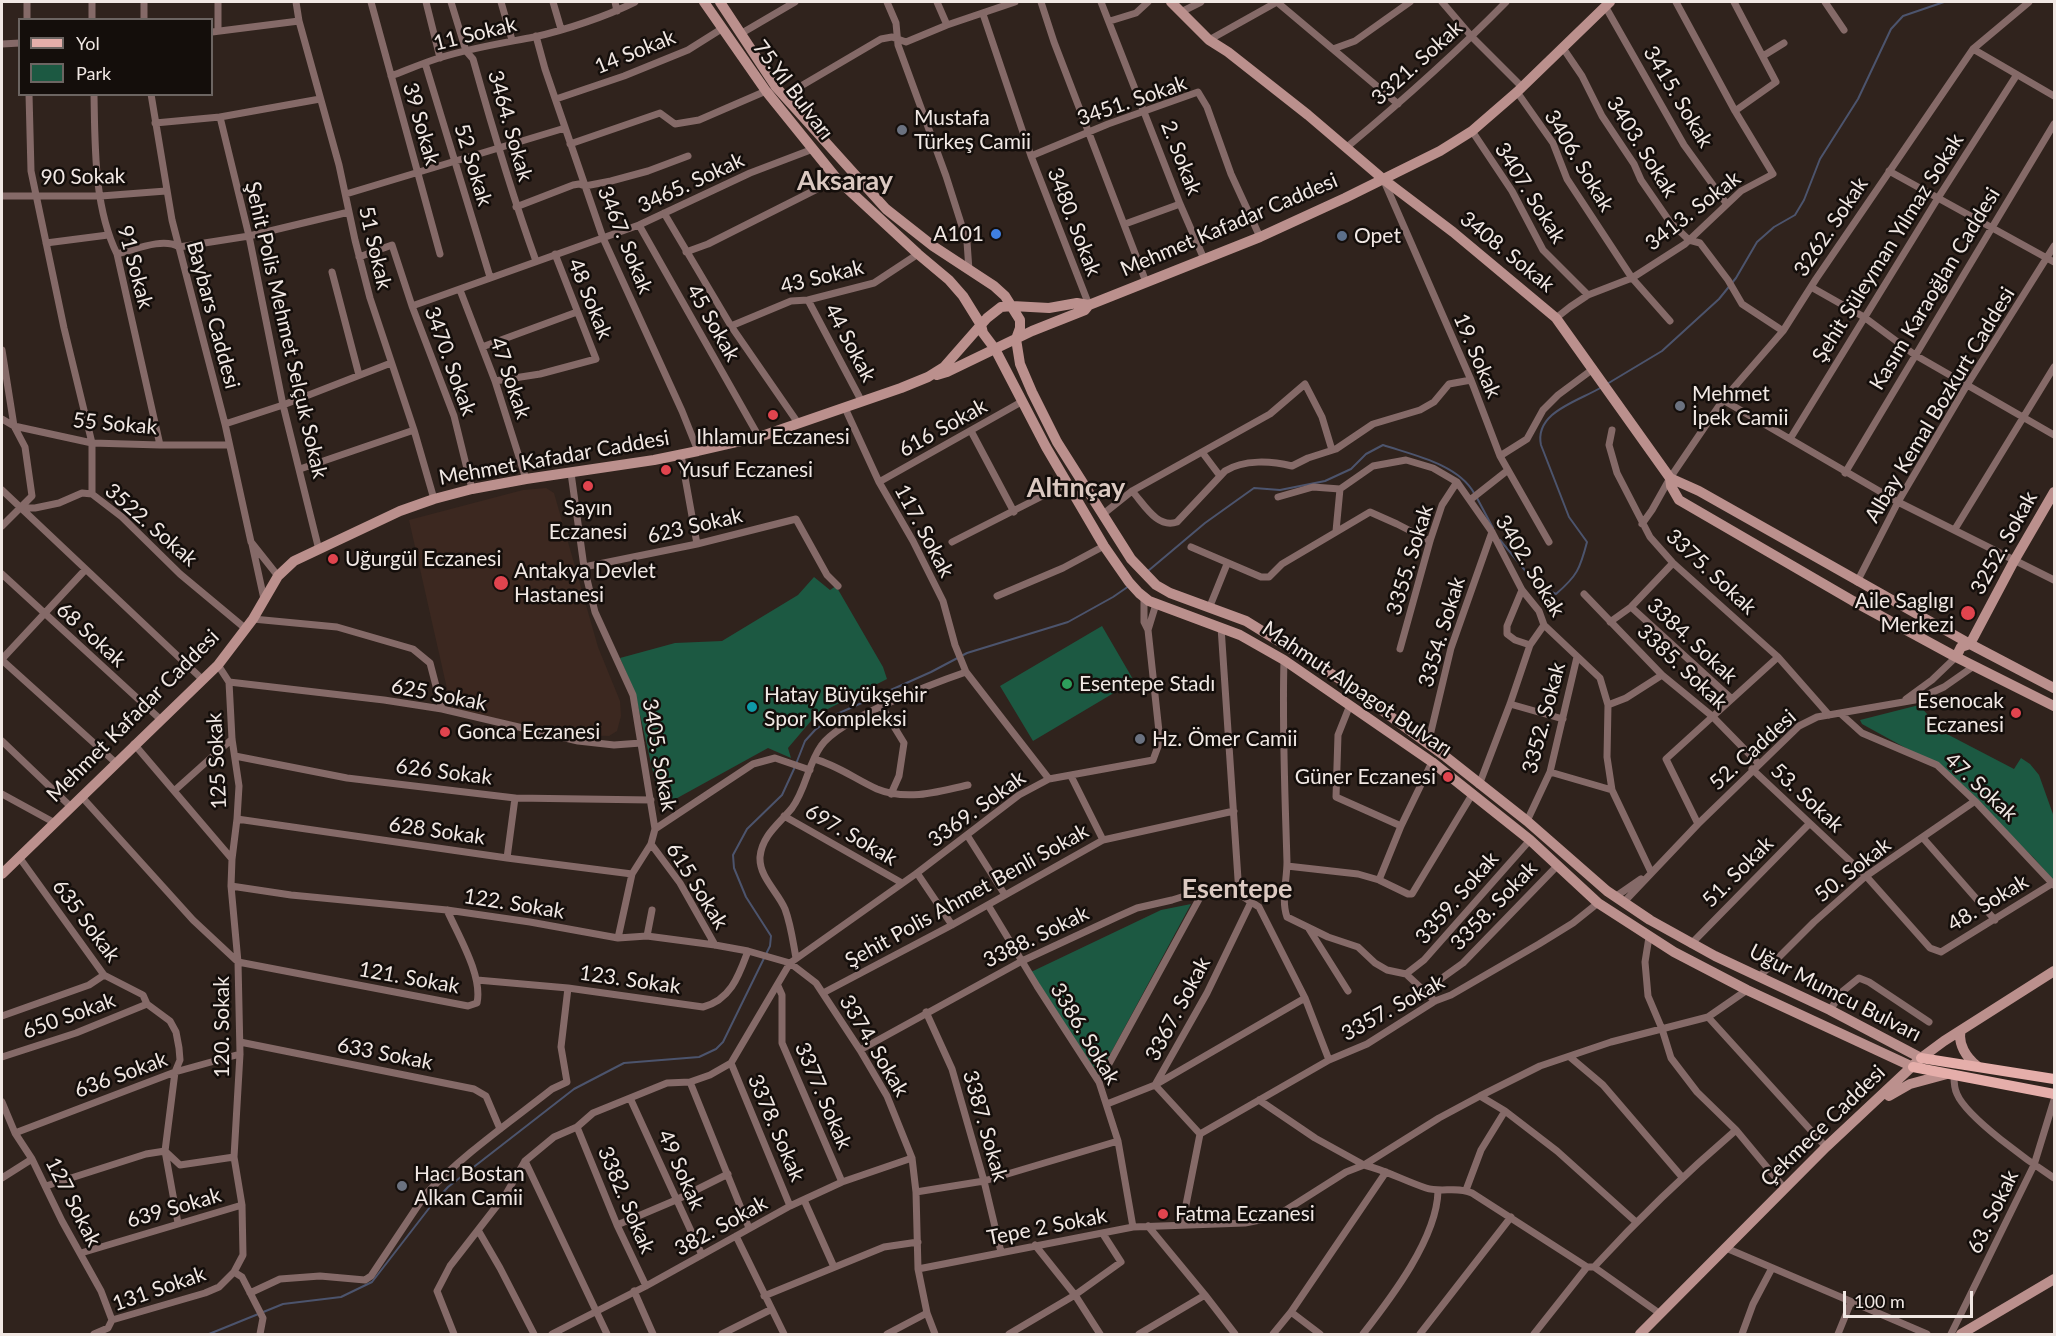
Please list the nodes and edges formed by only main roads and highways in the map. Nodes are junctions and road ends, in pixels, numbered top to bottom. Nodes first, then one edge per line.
1 (704, 2) edge
2 (720, 2) edge
3 (1171, 2) edge
4 (1607, 4) edge
5 (1383, 179) junction
6 (1089, 305) junction
7 (1012, 306) junction
8 (981, 325) junction
9 (1016, 339) junction
10 (995, 349) junction
11 (928, 377) junction
12 (1670, 478) junction
13 (2055, 492) edge
14 (1856, 581) junction
15 (1841, 594) junction
16 (1853, 601) junction
17 (1970, 644) junction
18 (1983, 651) junction
19 (1956, 657) junction
20 (1974, 666) junction
21 (2055, 687) edge
22 (2055, 706) edge
23 (1476, 789) junction
24 (2, 874) edge
25 (1615, 897) junction
26 (1598, 903) junction
27 (1615, 914) junction
28 (2055, 971) edge
29 (1760, 976) junction
30 (1747, 990) junction
31 (1961, 1030) junction
32 (1921, 1058) junction
33 (1913, 1066) junction
34 (1977, 1066) junction
35 (1950, 1075) junction
36 (2055, 1079) edge
37 (2055, 1094) edge
38 (1873, 1104) junction
39 (2053, 1283) edge
40 (1640, 1335) edge
41 (1961, 1335) edge

1 - 8 main road, 75.Yıl Bulvarı
2 - 7 main road, 75.Yıl Bulvarı
3 - 5 main road, 3408. Sokak
4 - 5 main road, Mehmet Kafadar Caddesi
5 - 6 main road, Mehmet Kafadar Caddesi
5 - 12 main road, 3408. Sokak
6 - 7 main road, Mehmet Kafadar Caddesi
6 - 9 main road, Mehmet Kafadar Caddesi
7 - 8 main road, Mehmet Kafadar Caddesi
7 - 9 main road
8 - 10 main road
8 - 11 main road, Mehmet Kafadar Caddesi
9 - 10 main road, Mehmet Kafadar Caddesi
9 - 23 main road, Mahmut Alpagot Bulvarı
10 - 11 main road, Mehmet Kafadar Caddesi
10 - 23 main road, Mahmut Alpagot Bulvarı
11 - 24 main road, Mehmet Kafadar Caddesi
12 - 14 main road
12 - 15 main road, 3408. Sokak
13 - 17 main road, 3252. Sokak
14 - 15 main road
14 - 16 main road
14 - 17 main road
15 - 16 main road
16 - 19 main road
17 - 18 main road
17 - 19 main road, 3252. Sokak
18 - 20 main road
18 - 21 main road
19 - 20 main road
20 - 22 main road
23 - 25 main road, Mahmut Alpagot Bulvarı
23 - 26 main road, Mahmut Alpagot Bulvarı
25 - 26 main road
25 - 27 main road
25 - 29 main road, Uğur Mumcu Bulvarı
26 - 27 main road, Mahmut Alpagot Bulvarı
27 - 30 main road, Uğur Mumcu Bulvarı
28 - 31 main road, Çekmece Caddesi
29 - 30 main road
29 - 32 main road, Uğur Mumcu Bulvarı
30 - 33 main road, Uğur Mumcu Bulvarı
31 - 32 main road, Çekmece Caddesi
31 - 34 main road
32 - 33 main road, Çekmece Caddesi
32 - 34 main road, Uğur Mumcu Bulvarı
33 - 35 main road, Uğur Mumcu Bulvarı
33 - 38 main road, Çekmece Caddesi
34 - 36 main road, Uğur Mumcu Bulvarı
35 - 37 main road, Uğur Mumcu Bulvarı
35 - 38 main road
38 - 40 main road, Çekmece Caddesi
39 - 41 main road

